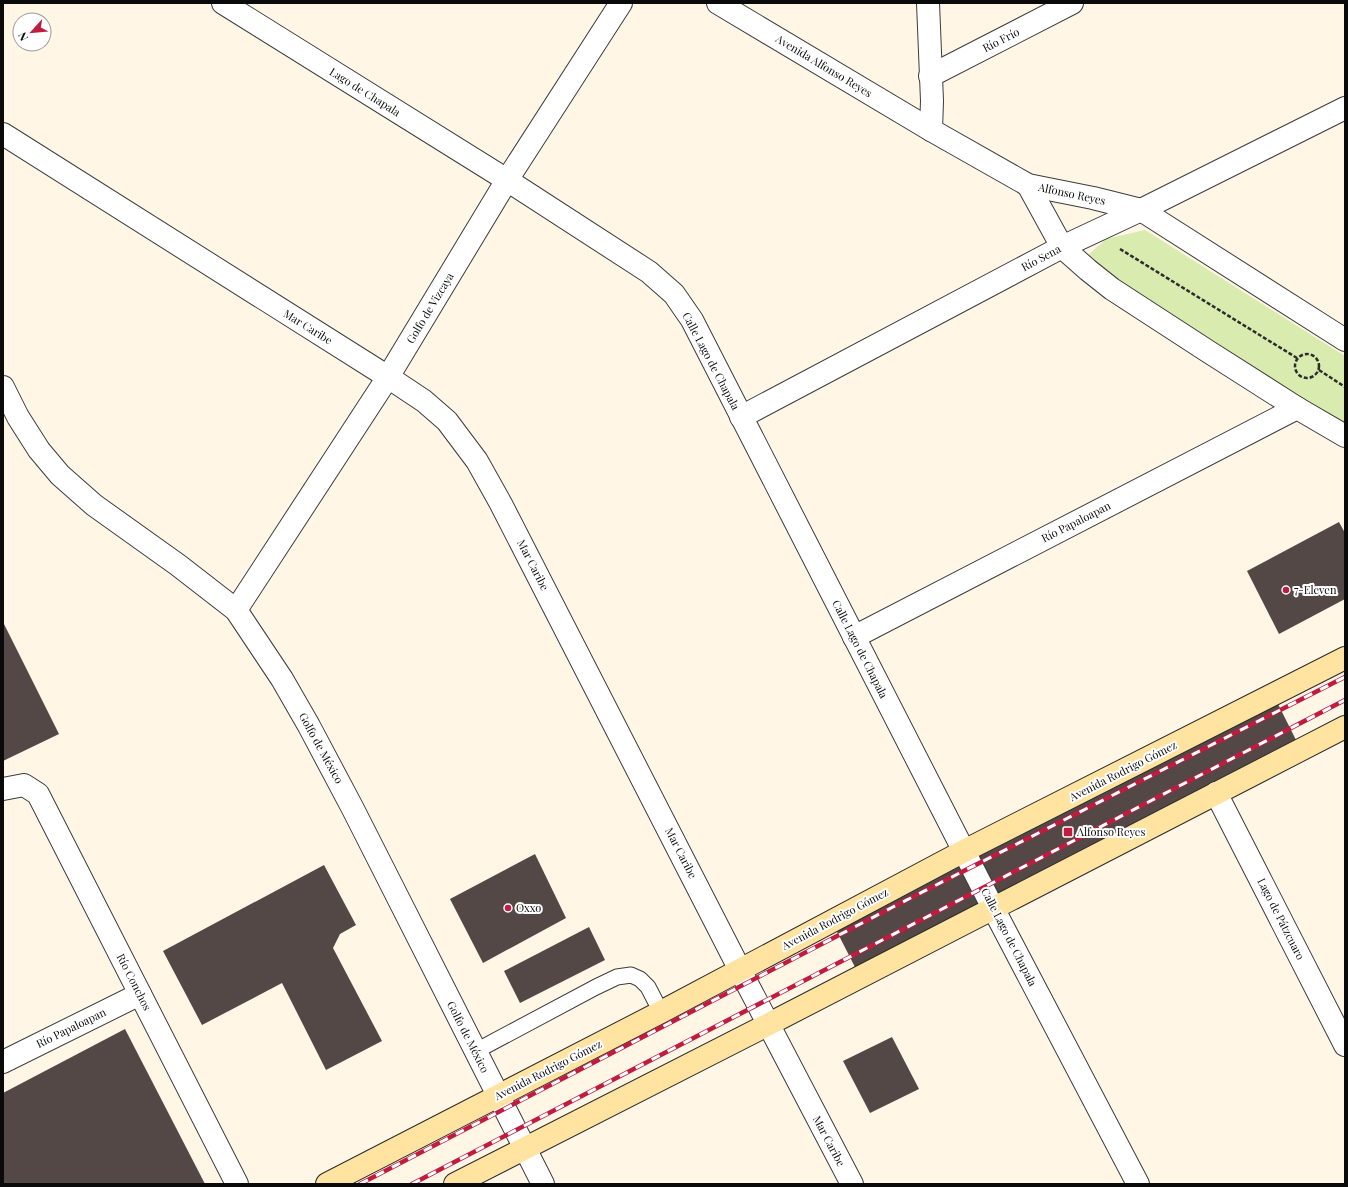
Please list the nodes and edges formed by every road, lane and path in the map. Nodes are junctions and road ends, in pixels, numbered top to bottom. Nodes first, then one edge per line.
1 (223, 3) edge
2 (621, 3) edge
3 (718, 3) edge
4 (928, 3) edge
5 (1072, 3) edge
6 (930, 76) junction
7 (1345, 108) edge
8 (931, 130) junction
9 (3, 134) edge
10 (507, 180) junction
11 (1028, 185) junction
12 (1141, 210) junction
13 (1093, 232) junction
14 (1062, 247) junction
15 (1345, 340) edge
16 (1297, 358) junction
17 (1319, 370) junction
18 (388, 377) junction
19 (3, 387) edge
20 (1345, 387) edge
21 (1297, 408) junction
22 (740, 417) junction
23 (1345, 436) edge
24 (236, 610) junction
25 (854, 637) junction
26 (1345, 658) edge
27 (1345, 726) edge
28 (3, 789) edge
29 (1216, 793) junction
30 (964, 851) junction
31 (993, 908) junction
32 (740, 970) junction
33 (140, 994) junction
34 (661, 1012) junction
35 (769, 1024) junction
36 (1345, 1045) edge
37 (476, 1051) junction
38 (3, 1062) edge
39 (498, 1096) junction
40 (525, 1148) junction
41 (237, 1184) edge
42 (327, 1184) edge
43 (455, 1184) edge
44 (543, 1184) edge
45 (852, 1184) edge
46 (1138, 1184) edge

1 - 10 street, Lago de Chapala
2 - 10 street, Golfo de Vizcaya
3 - 8 street, Avenida Alfonso Reyes
4 - 6 street
5 - 6 street, Río Frío
6 - 8 street
7 - 12 street, Río Sena
8 - 11 street, Avenida Alfonso Reyes
9 - 18 street, Mar Caribe
10 - 18 street, Golfo de Vizcaya
10 - 22 street, Calle Lago de Chapala
11 - 12 street, Alfonso Reyes
11 - 14 street, Alfonso Reyes
12 - 13 street, Río Sena
12 - 15 street, Alfonso Reyes
13 - 14 street, Río Sena
13 - 16 path
14 - 21 street, Alfonso Reyes
14 - 22 street, Río Sena
16 - 17 path
16 - 17 path
17 - 20 path
18 - 24 street, Golfo de Vizcaya
18 - 32 street, Mar Caribe
19 - 24 street, Golfo de México
21 - 23 street, Alfonso Reyes
21 - 25 street, Río Papaloapan
22 - 25 street, Calle Lago de Chapala
24 - 37 street, Golfo de México
25 - 30 street, Calle Lago de Chapala
26 - 30 main road, Avenida Rodrigo Gómez
27 - 29 main road
28 - 33 street, Río Conchos
29 - 31 main road
29 - 36 street, Lago de Pátzcuaro
30 - 31 street, Calle Lago de Chapala
30 - 32 main road, Avenida Rodrigo Gómez
31 - 35 main road
31 - 46 street, Calle Lago de Chapala
32 - 34 main road, Avenida Rodrigo Gómez
32 - 35 street, Mar Caribe
33 - 38 street, Río Papaloapan
33 - 41 street, Río Conchos
34 - 37 lane
34 - 39 main road, Avenida Rodrigo Gómez
35 - 40 main road
35 - 45 street, Mar Caribe
37 - 39 street, Golfo de México
39 - 40 street, Golfo de México
39 - 42 main road, Avenida Rodrigo Gómez
40 - 43 main road
40 - 44 street, Golfo de México

